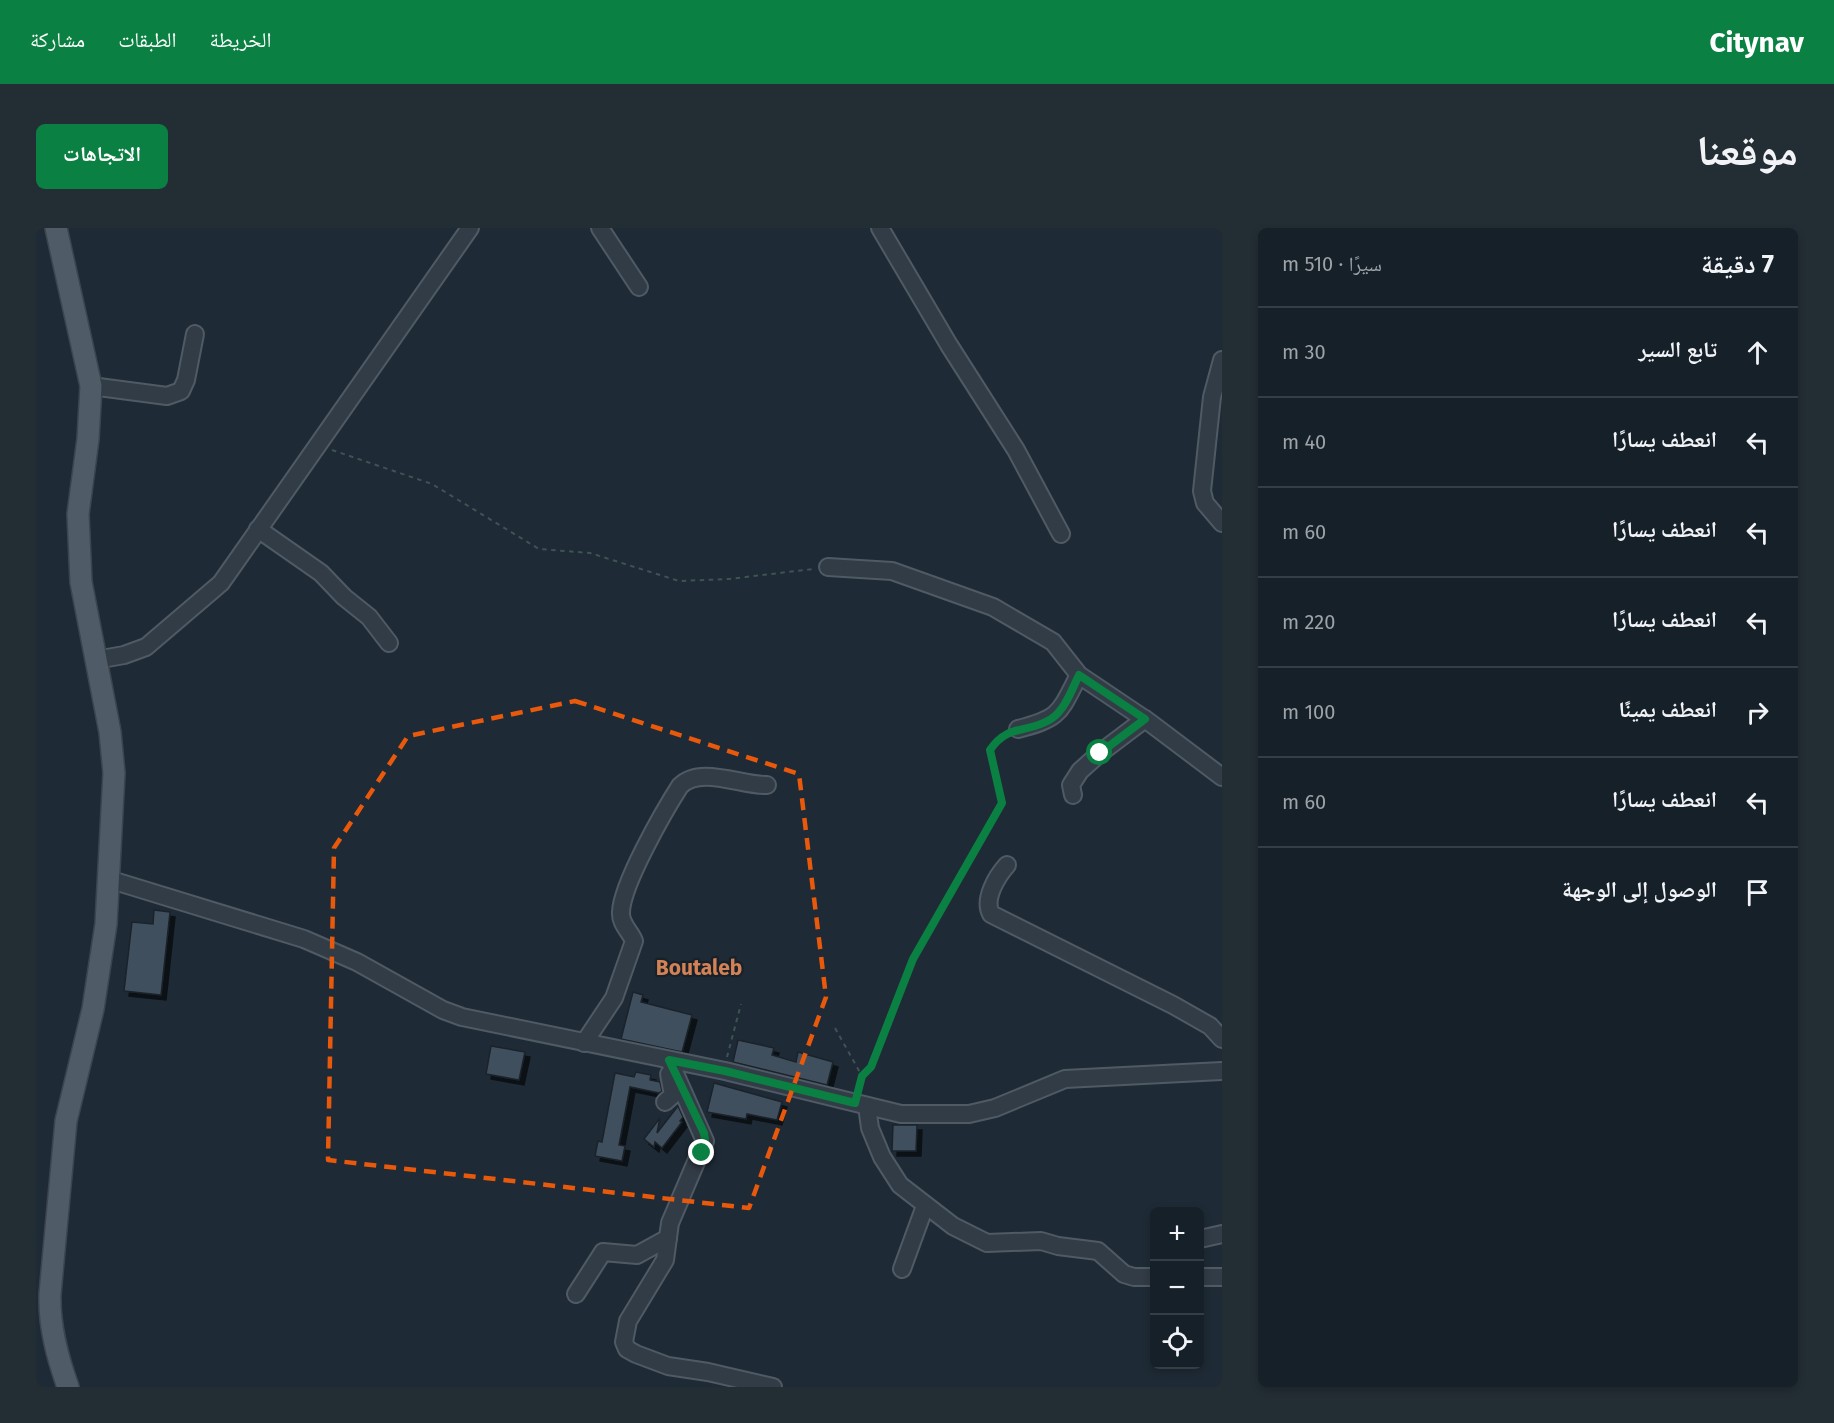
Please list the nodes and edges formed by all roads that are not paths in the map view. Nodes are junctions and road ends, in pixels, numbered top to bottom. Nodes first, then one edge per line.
1 (56, 228) edge
2 (470, 228) edge
3 (600, 228) edge
4 (880, 228) edge
5 (639, 287) dead end
6 (195, 334) dead end
7 (1222, 360) edge
8 (91, 386) junction
9 (1222, 524) edge
10 (258, 529) junction
11 (1061, 534) dead end
12 (828, 567) road end
13 (389, 643) dead end
14 (96, 660) junction
15 (1079, 675) junction
16 (1145, 719) junction
17 (1018, 729) road end
18 (1222, 777) edge
19 (767, 785) dead end
20 (1073, 795) dead end
21 (1007, 865) dead end
22 (108, 879) junction
23 (1222, 1039) edge
24 (584, 1043) junction
25 (670, 1064) junction
26 (1222, 1071) edge
27 (664, 1102) dead end
28 (861, 1105) junction
29 (925, 1206) junction
30 (1222, 1234) edge
31 (1204, 1238) edge
32 (668, 1239) junction
33 (902, 1269) dead end
34 (1150, 1277) edge
35 (1204, 1277) edge
36 (1222, 1277) edge
37 (576, 1294) dead end
38 (68, 1387) edge
39 (773, 1387) edge

1 - 8 main road
2 - 10 street
3 - 5 street
4 - 11 street
6 - 8 street
7 - 9 street
8 - 14 main road
10 - 13 street
10 - 14 street
12 - 15 street
14 - 22 main road
15 - 16 street
15 - 17 street
16 - 18 street
16 - 20 street
19 - 24 street
21 - 23 street
22 - 24 street
22 - 38 main road
24 - 25 street
25 - 27 street
25 - 28 street
25 - 32 street
26 - 28 street
28 - 29 street
29 - 33 street
29 - 34 street
30 - 31 street
32 - 37 street
32 - 39 street
35 - 36 street

